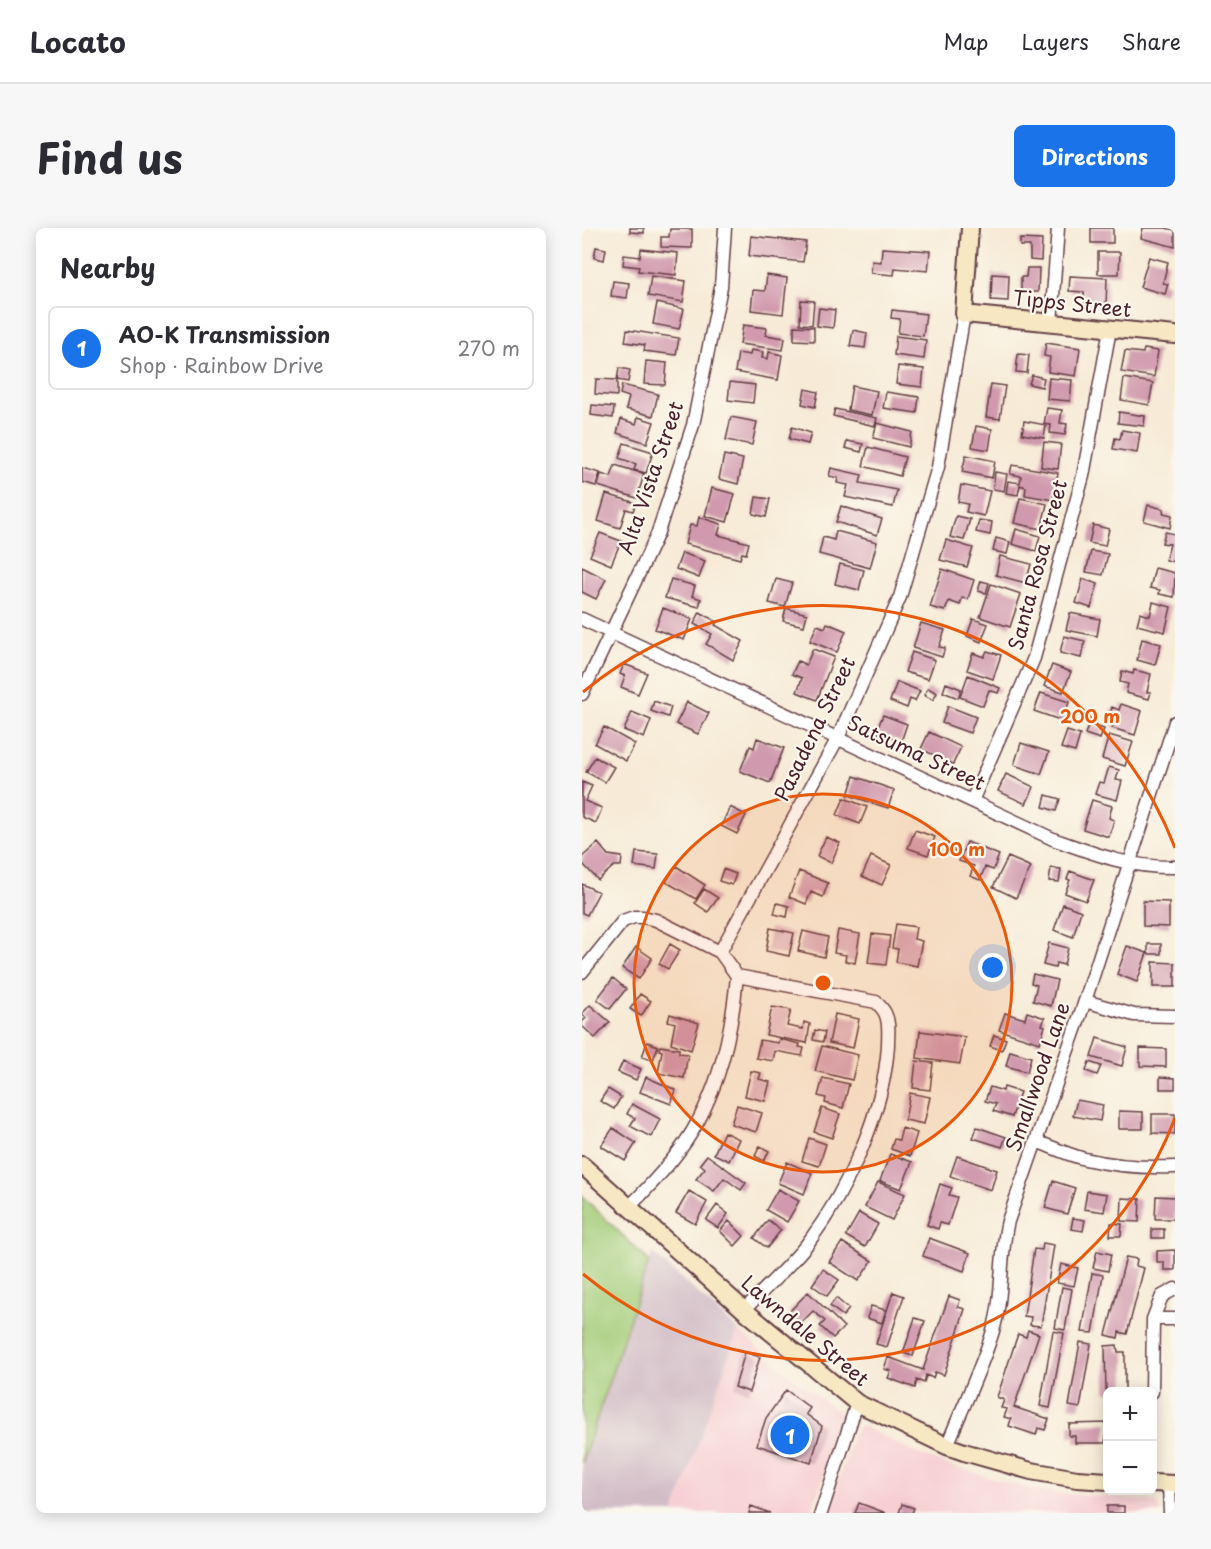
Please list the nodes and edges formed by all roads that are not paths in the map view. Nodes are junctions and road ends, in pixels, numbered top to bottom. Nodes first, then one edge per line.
1 (725, 228) edge
2 (970, 228) edge
3 (1058, 228) edge
4 (964, 314) junction
5 (1051, 323) junction
6 (1110, 328) junction
7 (1175, 335) edge
8 (582, 619) edge
9 (612, 633) junction
10 (582, 694) edge
11 (1175, 722) edge
12 (838, 738) junction
13 (972, 801) junction
14 (1130, 864) junction
15 (1175, 867) edge
16 (720, 952) junction
17 (582, 972) edge
18 (737, 976) junction
19 (1085, 1000) junction
20 (1175, 1017) edge
21 (1036, 1141) junction
22 (582, 1165) edge
23 (1175, 1167) edge
24 (629, 1208) junction
25 (1175, 1289) edge
26 (744, 1310) junction
27 (1153, 1319) junction
28 (1175, 1319) edge
29 (1152, 1387) edge
30 (857, 1403) junction
31 (947, 1446) junction
32 (1103, 1480) edge
33 (1165, 1484) edge
34 (821, 1513) edge
35 (1170, 1513) edge

1 - 9 street, Alta Vista Street
2 - 4 main road, Pasadena Street
3 - 5 street
4 - 5 main road, Tipps Street
4 - 12 street, Pasadena Street
5 - 6 main road, Tipps Street
6 - 7 main road, Tipps Street
6 - 13 street, Santa Rosa Street
8 - 9 street, Satsuma Street
9 - 10 street, Alta Vista Street
9 - 12 street, Satsuma Street
11 - 14 street, Smallwood Lane
12 - 13 street, Satsuma Street
12 - 16 street, Pasadena Street
13 - 14 street, Satsuma Street
14 - 15 street, Satsuma Street
14 - 19 street, Smallwood Lane
16 - 17 street
16 - 18 street
18 - 24 street
18 - 26 street
19 - 20 street
19 - 21 street, Smallwood Lane
21 - 23 street
21 - 31 street, Smallwood Lane
22 - 24 main road, Lawndale Street
24 - 26 main road, Lawndale Street
25 - 27 street
26 - 30 main road, Lawndale Street
27 - 28 street
27 - 29 street
30 - 31 main road, Lawndale Street
30 - 34 street
31 - 32 main road, Lawndale Street
33 - 35 street

